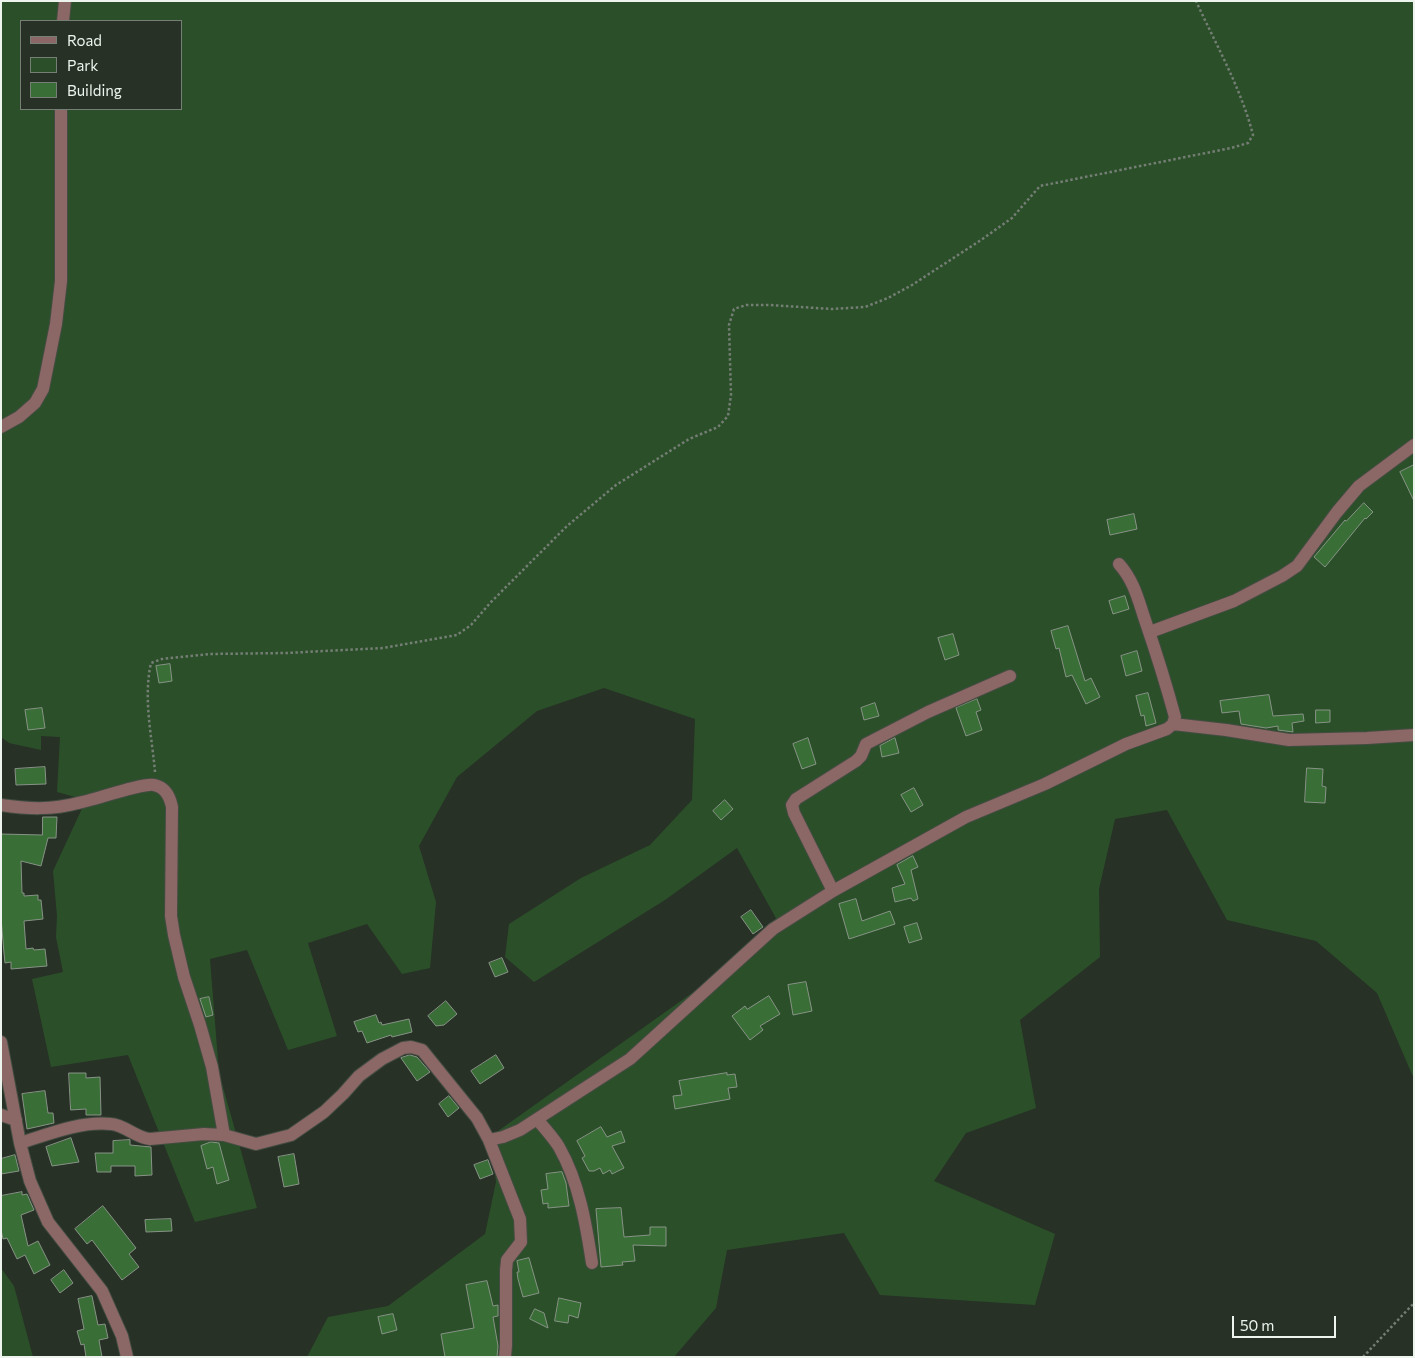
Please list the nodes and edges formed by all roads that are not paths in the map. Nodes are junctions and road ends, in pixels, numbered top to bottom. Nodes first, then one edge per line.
1 (65, 1) edge
2 (63, 20) edge
3 (60, 110) edge
4 (1, 427) edge
5 (1414, 445) edge
6 (1120, 564) dead end
7 (1150, 632) junction
8 (1010, 676) dead end
9 (1173, 724) junction
10 (1414, 735) edge
11 (1, 805) edge
12 (833, 891) junction
13 (1, 1042) edge
14 (1, 1115) edge
15 (537, 1119) junction
16 (16, 1120) junction
17 (224, 1135) junction
18 (489, 1140) junction
19 (20, 1143) junction
20 (592, 1263) dead end
21 (127, 1357) edge
22 (505, 1357) edge

1 - 2 street
3 - 4 street
5 - 7 street
6 - 7 street
7 - 9 street
8 - 12 street
9 - 10 street
9 - 12 street
11 - 17 street
12 - 15 street
13 - 16 street
14 - 16 street
15 - 18 street
15 - 20 street
16 - 19 street
17 - 18 street
17 - 19 street
18 - 22 street
19 - 21 street

